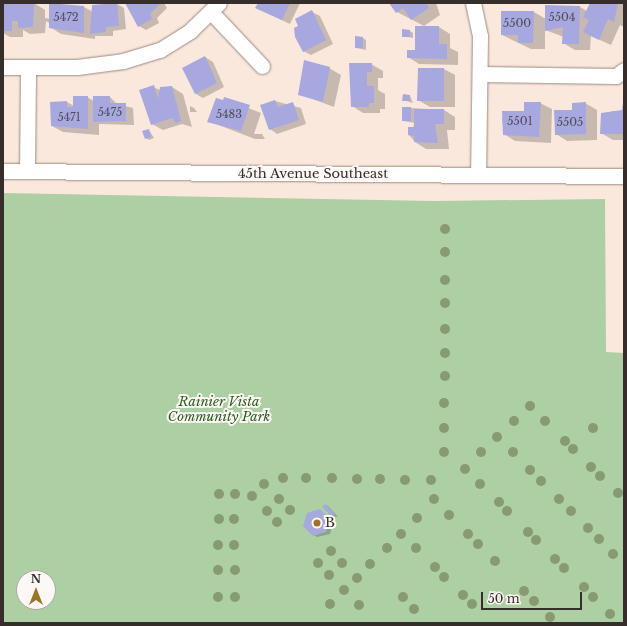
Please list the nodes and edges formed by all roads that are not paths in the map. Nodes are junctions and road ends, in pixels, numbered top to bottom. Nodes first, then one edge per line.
1 (473, 3) edge
2 (216, 8) edge
3 (262, 66) dead end
4 (3, 67) edge
5 (28, 68) junction
6 (624, 70) edge
7 (480, 74) junction
8 (3, 171) edge
9 (27, 171) junction
10 (478, 175) junction
11 (624, 176) edge

1 - 7 street
2 - 3 street
2 - 5 street
4 - 5 street
5 - 9 street
6 - 7 street
7 - 10 street
8 - 9 street, 45th Avenue Southeast
9 - 10 street, 45th Avenue Southeast
10 - 11 street, 45th Avenue Southeast

